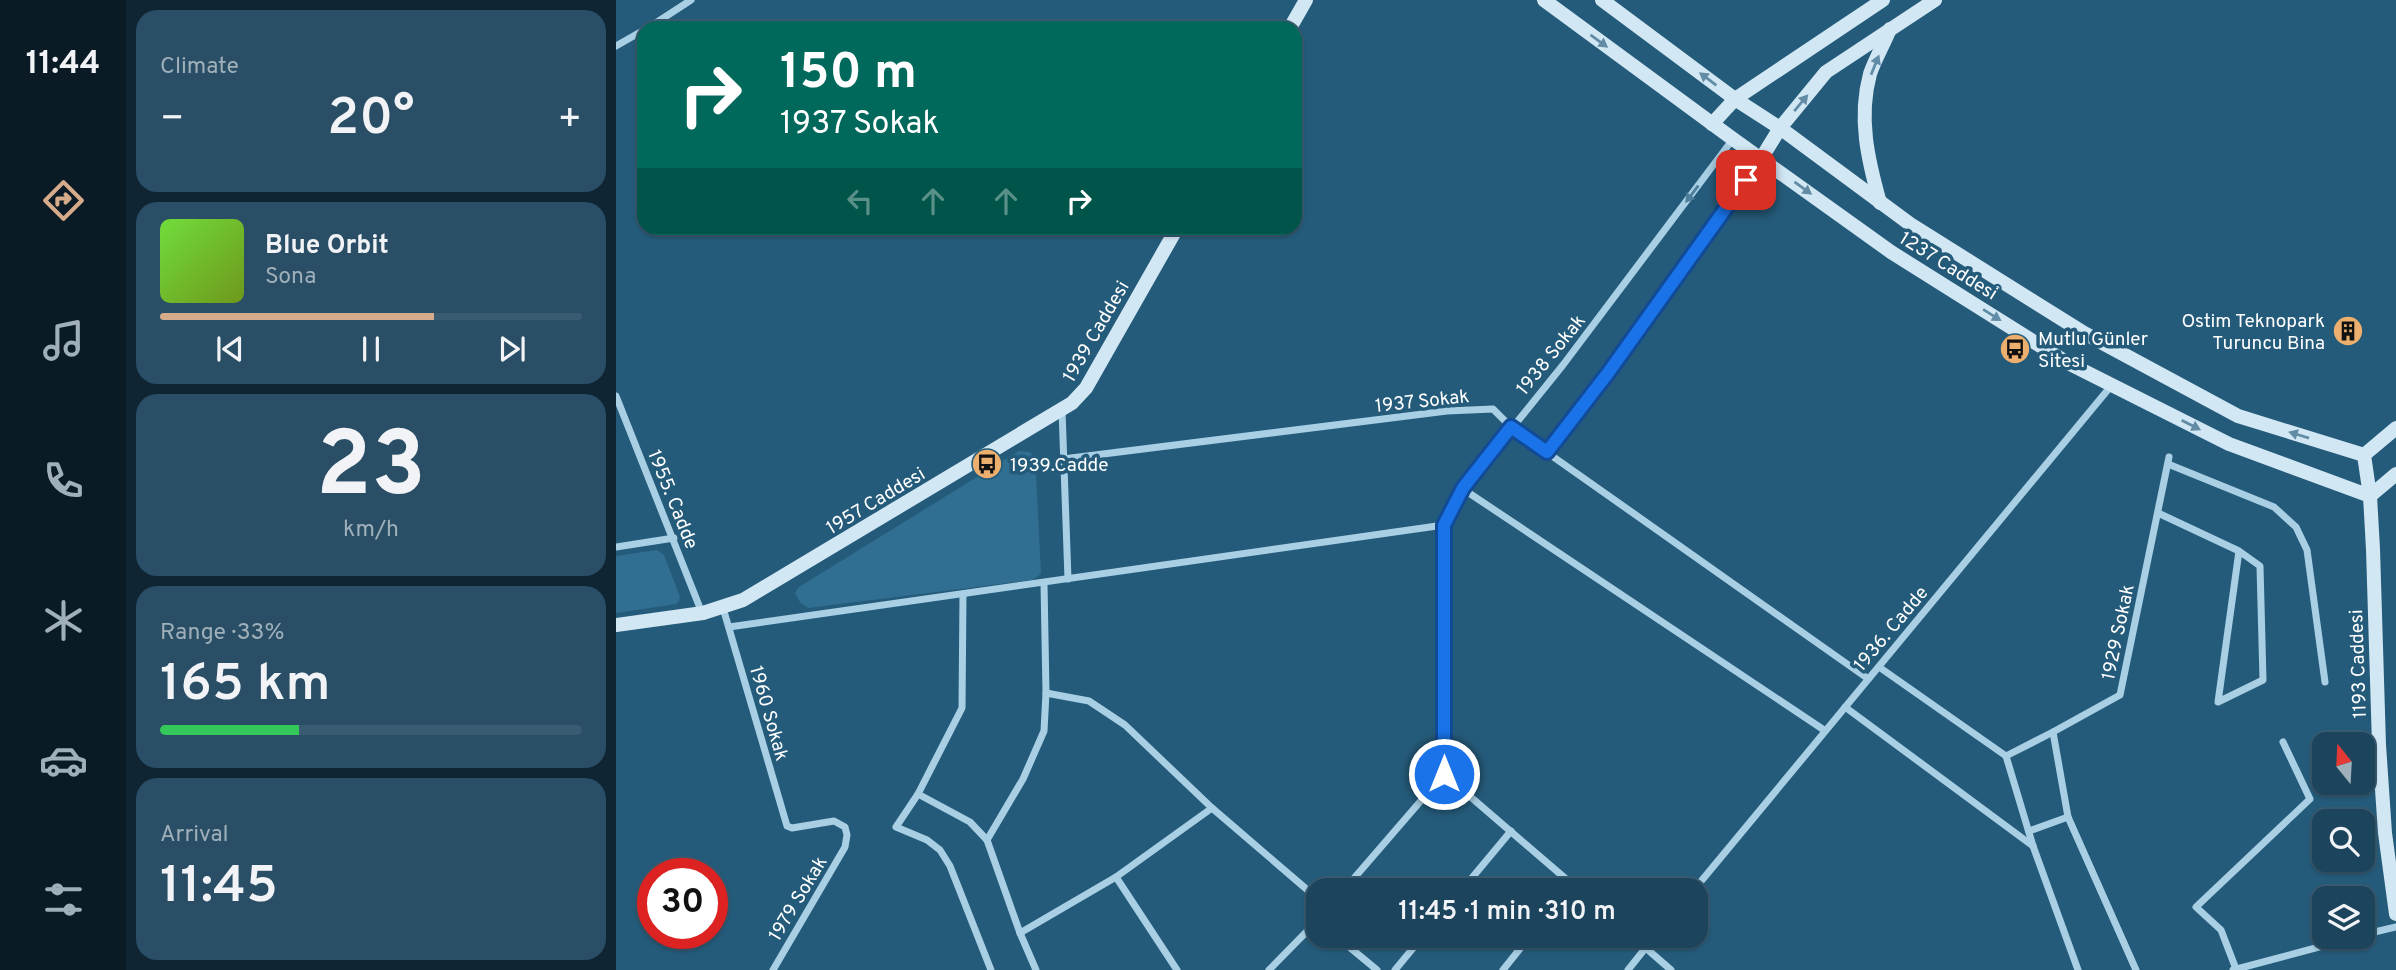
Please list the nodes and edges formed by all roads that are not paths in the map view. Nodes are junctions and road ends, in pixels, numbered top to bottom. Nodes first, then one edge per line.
1 (691, 0) edge
2 (1306, 0) edge
3 (1544, 0) edge
4 (1602, 0) edge
5 (1883, 0) edge
6 (1935, 0) edge
7 (658, 21) edge
8 (1294, 21) edge
9 (1890, 29) junction
10 (637, 34) edge
11 (616, 47) edge
12 (1735, 99) junction
13 (1712, 124) junction
14 (1780, 128) junction
15 (1733, 139) junction
16 (1761, 159) junction
17 (1880, 203) junction
18 (1173, 235) edge
19 (2111, 385) junction
20 (616, 396) edge
21 (1062, 410) junction
22 (1511, 427) junction
23 (2396, 428) edge
24 (1547, 452) junction
25 (2364, 455) junction
26 (1063, 459) junction
27 (2396, 474) edge
28 (1463, 488) junction
29 (2370, 496) junction
30 (2158, 513) junction
31 (1444, 525) junction
32 (674, 538) junction
33 (616, 547) edge
34 (2239, 551) junction
35 (1068, 579) junction
36 (1044, 583) junction
37 (963, 594) junction
38 (723, 608) junction
39 (703, 613) junction
40 (616, 625) edge
41 (729, 627) junction
42 (1878, 667) junction
43 (1867, 678) junction
44 (2325, 682) dead end
45 (1046, 694) junction
46 (1845, 706) junction
47 (1824, 730) junction
48 (2053, 732) junction
49 (2283, 742) dead end
50 (2006, 757) junction
51 (1444, 774) junction
52 (918, 794) junction
53 (1212, 808) junction
54 (2068, 817) junction
55 (1511, 831) junction
56 (2029, 831) junction
57 (987, 840) junction
58 (847, 841) joint
59 (2033, 846) junction
60 (1116, 877) junction
61 (1354, 878) edge
62 (1472, 878) edge
63 (1560, 878) edge
64 (1704, 878) edge
65 (1306, 890) edge
66 (2396, 914) edge
67 (2396, 927) edge
68 (1306, 932) edge
69 (2375, 932) edge
70 (1020, 933) junction
71 (1350, 948) edge
72 (1413, 948) edge
73 (1520, 948) edge
74 (1646, 948) joint
75 (2312, 949) edge
76 (2234, 969) edge
77 (773, 970) edge
78 (991, 970) edge
79 (1036, 970) edge
80 (1177, 970) edge
81 (1269, 970) edge
82 (1377, 970) edge
83 (1395, 970) edge
84 (1503, 970) edge
85 (1628, 970) edge
86 (1671, 970) edge
87 (2078, 970) edge
88 (2136, 970) edge

1 - 7 street
2 - 8 street
3 -> 13 street, 1237 Caddesi
12 -> 4 street, 1237 Caddesi
5 - 12 street
6 - 9 street
14 -> 9 street
17 -> 9 street
10 - 11 street
12 - 13 street
12 - 14 street, 1237 Caddesi
13 - 15 street, 1237 Caddesi
14 - 16 street
14 - 17 street, 1237 Caddesi
15 - 16 street, 1237 Caddesi
15 -> 22 street, 1938 Sokak
16 -> 19 street, 1237 Caddesi
16 - 24 street
25 -> 17 street, 1237 Caddesi
18 - 21 street, 1939 Caddesi
19 -> 29 street, 1237 Caddesi
19 - 42 street, 1936. Cadde
20 - 32 street, 1955. Cadde
21 - 26 street, 1939 Caddesi
21 - 38 street, 1957 Caddesi
22 - 24 street, 1937 Sokak
22 - 26 street, 1937 Sokak
22 - 28 street, 1938 Sokak
23 - 25 street
24 - 43 street, 1937 Sokak
25 - 29 street, 1193 Caddesi
26 - 35 street, 1939 Caddesi
27 - 29 street
28 - 31 street, 1938 Sokak
28 - 47 street
29 - 66 street, 1193 Caddesi
30 - 34 street
30 - 44 street, 1929 Sokak
30 - 48 street, 1929 Sokak
31 - 35 street
31 - 51 street, 1938 Sokak
32 - 33 street
32 - 39 street, 1955. Cadde
34 - 34 street
35 - 36 street
36 - 37 street
36 - 45 street
37 - 41 street
37 - 52 street
38 - 39 street, 1957 Caddesi
38 - 41 street, 1960 Sokak
39 - 40 street, 1957 Caddesi
41 - 58 street, 1960 Sokak
42 - 43 street, 1936. Cadde
42 - 50 street
43 - 46 street, 1936. Cadde
45 - 53 street
45 - 57 street
46 - 47 street, 1936. Cadde
46 - 59 street
47 - 64 street, 1936. Cadde
48 - 50 street, 1929 Sokak
48 - 54 street
49 - 76 street
50 - 56 street
51 - 55 street
51 - 61 street
52 - 57 street
52 - 78 street
53 - 60 street
53 - 65 street
54 - 56 street
54 - 88 street
55 - 62 street
55 - 63 street
56 - 59 street
57 - 70 street
58 - 77 street, 1979 Sokak
59 - 87 street
60 - 70 street
60 - 80 street
67 - 69 street
68 - 81 street
70 - 79 street
71 - 82 street
72 - 83 street
73 - 84 street
74 - 85 street
74 - 86 street
75 - 76 street

